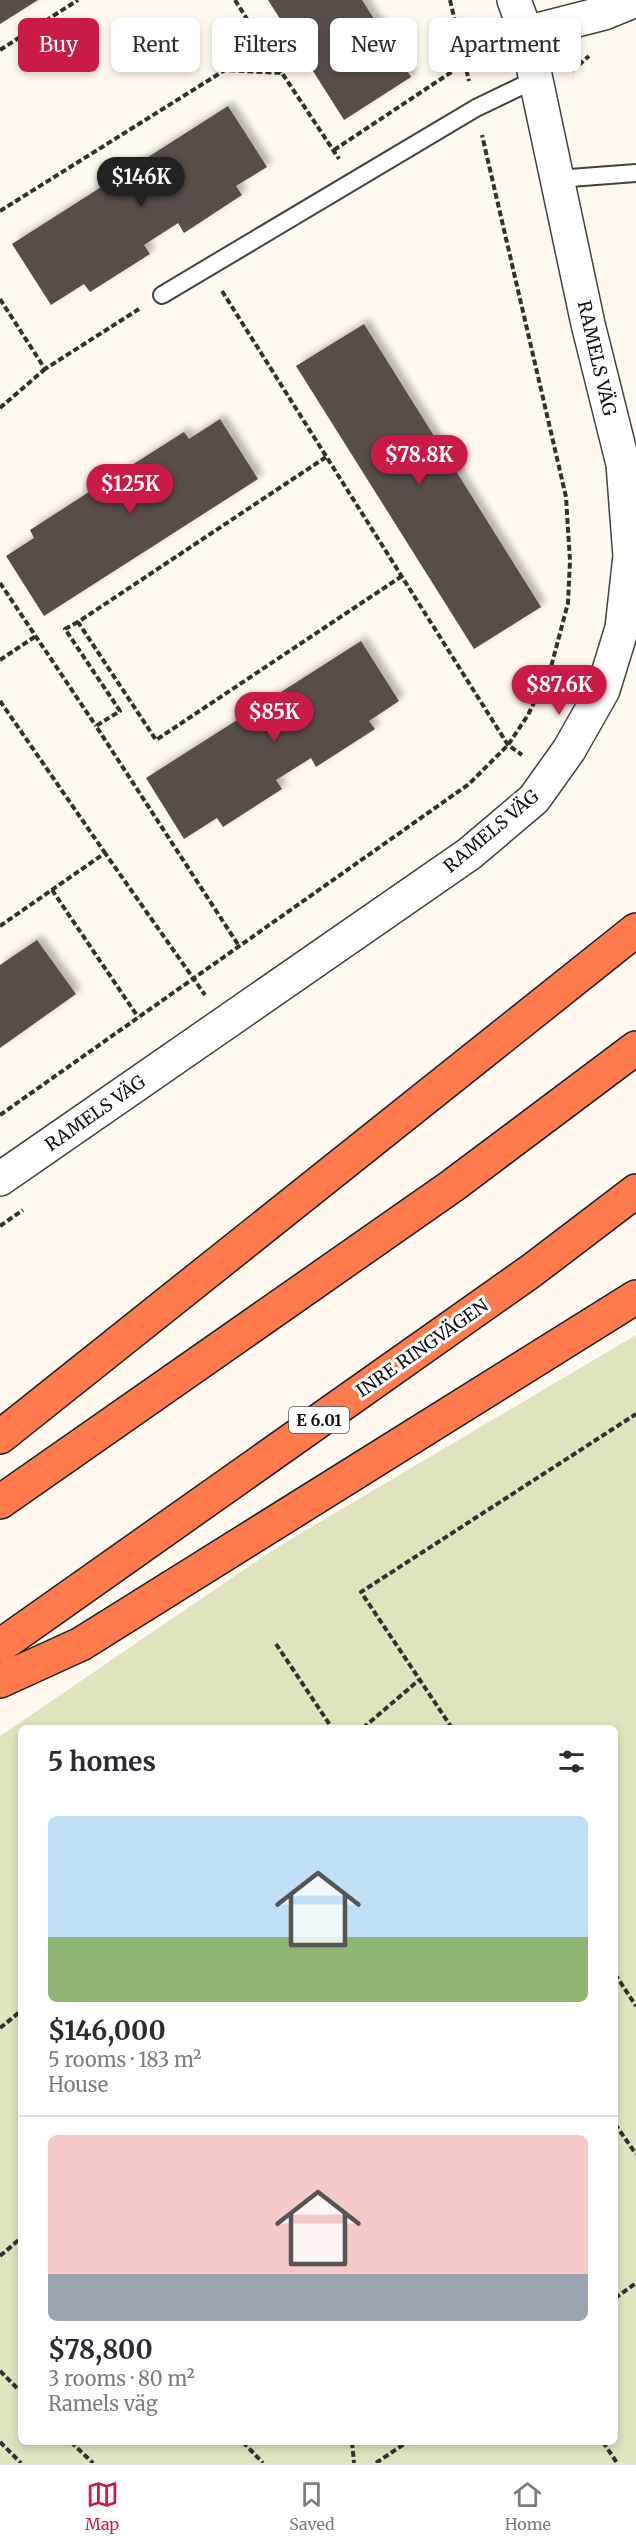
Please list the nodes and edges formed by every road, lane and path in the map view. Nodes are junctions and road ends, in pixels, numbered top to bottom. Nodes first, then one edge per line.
1 (78, 0) edge
2 (235, 0) edge
3 (450, 0) edge
4 (514, 0) edge
5 (573, 0) edge
6 (636, 0) edge
7 (454, 18) edge
8 (521, 18) edge
9 (547, 18) edge
10 (581, 19) edge
11 (0, 50) edge
12 (451, 72) edge
13 (467, 72) edge
14 (534, 72) edge
15 (282, 73) junction
16 (536, 80) junction
17 (476, 108) junction
18 (334, 150) junction
19 (636, 173) edge
20 (557, 179) junction
21 (354, 180) junction
22 (0, 211) edge
23 (207, 268) junction
24 (162, 295) joint
25 (0, 299) edge
26 (45, 369) junction
27 (0, 408) edge
28 (326, 457) junction
29 (633, 554) edge
30 (402, 576) junction
31 (0, 583) edge
32 (78, 622) junction
33 (36, 636) junction
34 (0, 660) edge
35 (0, 701) edge
36 (96, 726) junction
37 (508, 745) junction
38 (550, 777) junction
39 (105, 853) junction
40 (52, 890) junction
41 (0, 926) edge
42 (636, 930) edge
43 (239, 946) junction
44 (194, 979) junction
45 (138, 1017) junction
46 (224, 1023) junction
47 (636, 1048) edge
48 (0, 1115) edge
49 (0, 1179) edge
50 (636, 1191) edge
51 (636, 1297) edge
52 (636, 1414) edge
53 (0, 1437) edge
54 (0, 1502) edge
55 (276, 1644) dead end
56 (0, 1646) edge
57 (419, 1680) junction
58 (0, 1682) edge
59 (330, 1725) edge
60 (366, 1725) edge
61 (450, 1725) edge
62 (618, 1979) edge
63 (636, 2006) edge
64 (18, 2013) edge
65 (0, 2028) edge
66 (618, 2128) edge
67 (636, 2154) edge
68 (18, 2241) edge
69 (0, 2256) edge
70 (636, 2283) edge
71 (618, 2296) edge
72 (0, 2371) edge
73 (18, 2389) edge
74 (0, 2442) edge
75 (74, 2445) edge
76 (246, 2445) edge
77 (352, 2445) edge
78 (403, 2445) edge
79 (605, 2445) edge
80 (21, 2463) edge
81 (93, 2463) edge
82 (263, 2463) edge
83 (354, 2463) edge
84 (376, 2463) edge
85 (617, 2463) edge

1 - 11 path
2 - 15 path
3 - 7 path
4 - 8 street, RAMELS VÄG
5 - 9 street
6 - 10 street
12 - 18 path
13 - 17 path
14 - 16 street, RAMELS VÄG
15 - 18 path
15 - 22 path
16 - 17 lane
16 - 20 street, RAMELS VÄG
17 - 21 lane
17 - 37 path
18 - 21 path
19 - 20 lane
20 - 29 street, RAMELS VÄG
21 - 23 lane
23 - 24 lane
23 - 28 path
24 - 26 path
25 - 26 path
26 - 27 path
28 - 30 path
28 - 32 path
29 - 38 street, RAMELS VÄG
30 - 32 path
30 - 37 path
31 - 33 path
32 - 36 path
33 - 34 path
33 - 36 path
35 - 39 path
36 - 43 path
37 - 38 path
37 - 43 path
38 - 46 street, RAMELS VÄG
39 - 40 path
39 - 44 path
40 - 41 path
40 - 45 path
42 - 53 highway
43 - 44 path
44 - 45 path
44 - 46 path
45 - 48 path
46 - 49 street, RAMELS VÄG
47 - 54 highway
50 - 56 highway, INRE RINGVÄGEN / E 6.01
51 - 58 highway
52 - 57 path
55 - 59 path
57 - 60 path
57 - 61 path
62 - 63 path
64 - 65 path
66 - 67 path
68 - 69 path
70 - 71 path
72 - 73 path
74 - 80 path
75 - 81 path
76 - 82 path
77 - 83 path
78 - 84 path
79 - 85 path

